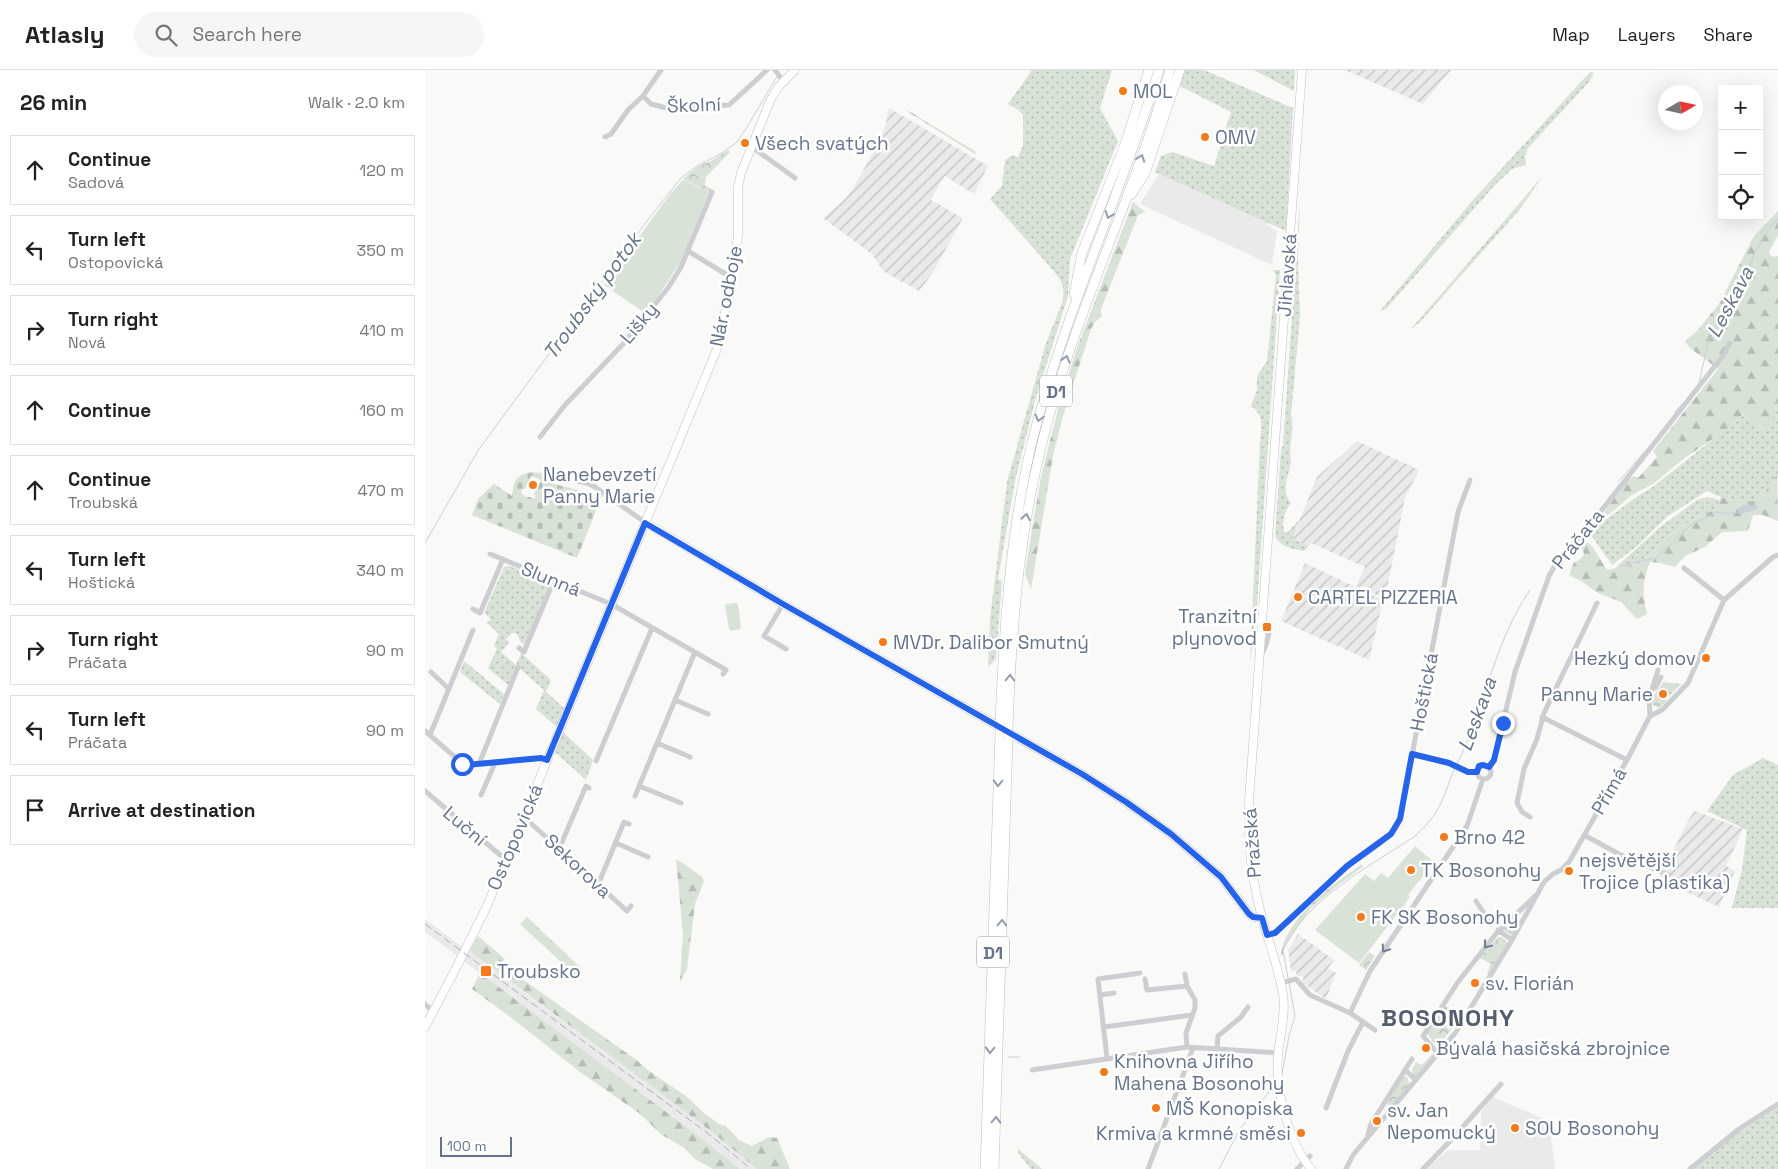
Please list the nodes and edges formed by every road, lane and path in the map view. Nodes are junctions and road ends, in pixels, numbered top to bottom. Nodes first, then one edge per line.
1 (661, 70) edge
2 (767, 70) edge
3 (795, 70) edge
4 (1149, 70) edge
5 (1159, 70) edge
6 (1170, 70) edge
7 (1179, 70) edge
8 (1302, 70) edge
9 (778, 75) edge
10 (643, 96) junction
11 (605, 137) dead end
12 (751, 146) junction
13 (779, 166) junction
14 (774, 173) dead end
15 (795, 178) dead end
16 (712, 192) dead end
17 (1123, 206) junction
18 (688, 251) junction
19 (731, 278) junction
20 (1063, 338) junction
21 (1730, 343) dead end
22 (540, 437) dead end
23 (1273, 479) joint
24 (1470, 480) dead end
25 (576, 481) dead end
26 (645, 523) junction
27 (490, 554) dead end
28 (1776, 556) edge
29 (503, 559) junction
30 (1684, 568) dead end
31 (554, 580) junction
32 (1724, 600) junction
33 (1597, 603) dead end
34 (611, 604) junction
35 (783, 604) junction
36 (473, 609) dead end
37 (652, 628) junction
38 (473, 630) dead end
39 (1269, 633) dead end
40 (786, 649) dead end
41 (522, 651) dead end
42 (695, 652) junction
43 (1259, 657) junction
44 (518, 667) dead end
45 (1658, 670) dead end
46 (431, 672) dead end
47 (723, 674) dead end
48 (1661, 677) dead end
49 (449, 689) junction
50 (675, 700) junction
51 (1649, 700) junction
52 (708, 714) dead end
53 (1650, 716) junction
54 (1543, 718) junction
55 (1003, 728) junction
56 (428, 733) edge
57 (657, 743) junction
58 (1412, 754) junction
59 (690, 757) dead end
60 (547, 760) junction
61 (1627, 760) junction
62 (597, 761) dead end
63 (495, 762) junction
64 (479, 764) junction
65 (1489, 767) junction
66 (1477, 772) junction
67 (1483, 779) junction
68 (639, 786) junction
69 (589, 788) dead end
70 (425, 791) edge
71 (481, 795) dead end
72 (635, 796) dead end
73 (681, 803) dead end
74 (524, 817) junction
75 (1530, 818) dead end
76 (629, 824) dead end
77 (1584, 835) junction
78 (616, 843) junction
79 (559, 849) junction
80 (648, 856) dead end
81 (505, 860) junction
82 (1668, 876) dead end
83 (598, 885) junction
84 (1537, 894) junction
85 (1476, 901) dead end
86 (631, 906) dead end
87 (1262, 918) junction
88 (1491, 924) dead end
89 (1499, 930) junction
90 (1267, 935) junction
91 (1512, 940) junction
92 (1140, 974) dead end
93 (1185, 974) dead end
94 (1145, 979) dead end
95 (1284, 982) junction
96 (1187, 986) junction
97 (1114, 993) dead end
98 (1100, 995) junction
99 (425, 1004) edge
100 (1248, 1007) dead end
101 (433, 1012) junction
102 (1350, 1013) junction
103 (1192, 1015) junction
104 (1363, 1022) junction
105 (425, 1027) edge
106 (1104, 1027) junction
107 (1375, 1030) dead end
108 (1190, 1047) junction
109 (1217, 1049) junction
110 (1279, 1053) junction
111 (1439, 1054) junction
112 (1107, 1058) junction
113 (1412, 1059) dead end
114 (1032, 1070) dead end
115 (1405, 1070) junction
116 (1416, 1080) junction
117 (1501, 1084) dead end
118 (1778, 1104) edge
119 (1382, 1106) junction
120 (1327, 1108) dead end
121 (1389, 1112) junction
122 (1367, 1138) junction
123 (1307, 1159) junction
124 (985, 1169) edge
125 (994, 1169) edge
126 (1148, 1169) edge
127 (1297, 1169) edge
128 (1311, 1169) edge
129 (1346, 1169) edge
130 (1423, 1169) edge
131 (1690, 1169) edge

1 - 10 street
2 - 10 street, Školní
3 - 9 street, Nár. odboje
4 - 20 highway
5 -> 20 highway, D1
17 -> 6 highway, D1
7 - 17 highway
8 - 23 street, Jihlavská
9 - 12 street, Nár. odboje
10 - 11 street
12 - 13 street
12 - 19 street, Nár. odboje
13 - 14 street
13 - 15 street
16 - 18 street, Lišky
55 -> 17 highway, D1
18 - 19 street
18 - 22 street, Lišky
19 - 26 street, Nár. odboje
20 -> 55 highway, D1
21 - 65 street, Práčata
23 - 43 street, Pražská
24 - 58 street, Hoštická
25 - 26 street
26 - 34 street, Ostopovická
26 - 35 street
27 - 29 street, Slunná
28 - 32 street
29 - 31 street, Slunná
29 - 36 street
30 - 32 street
31 - 34 street, Slunná
31 - 41 street
32 - 53 street
33 - 54 street
34 - 37 street, Slunná
34 - 60 street, Ostopovická
35 - 40 street
35 - 55 street
37 - 42 street, Slunná
37 - 62 street
38 - 49 street
39 - 43 street, Pražská
42 - 47 street, Slunná
42 - 50 street
43 - 87 street, Pražská
44 - 64 street
45 - 51 street
46 - 49 street
48 - 51 street
49 - 56 street
50 - 52 street
50 - 57 street
51 - 53 street
53 - 61 street, Přímá
54 - 61 street
54 - 75 street
55 - 87 street
55 -> 124 highway, D1
125 -> 55 highway, D1, bridge
56 - 64 street
57 - 59 street
57 - 68 street
58 - 66 street
58 - 90 street, Hoštická
60 - 63 street
60 - 74 street, Ostopovická
61 - 77 street, Přímá
63 - 64 street
63 - 71 street
65 - 66 street
65 - 67 street
66 - 67 street
67 -> 102 street
68 - 72 street
68 - 73 street
69 - 79 street
70 - 81 street, Luční
74 - 79 street, Sekorova
74 - 81 street, Ostopovická
76 - 78 street
77 - 82 street
77 - 84 street, Přímá
78 - 80 street
78 - 83 street
79 - 83 street, Sekorova
81 - 101 street, Ostopovická
83 - 86 street, Sekorova
84 - 89 street
84 - 91 street
85 - 88 street
87 - 90 street, Pražská
89 - 91 street
89 -> 111 street
90 - 95 street, Pražská
91 - 111 street
92 - 98 street
93 - 96 street
94 - 96 street
95 - 102 street
95 - 110 street, Pražská
96 - 103 street
97 - 98 street
98 - 106 street
99 - 101 street
100 - 109 street
101 - 105 street, Ostopovická
102 - 104 street
103 - 106 street
103 - 108 street
104 - 107 street
104 - 120 street
106 - 112 street
108 - 109 street
108 - 112 street
108 - 126 street
109 - 110 street
110 - 123 street, Pražská
111 - 116 street
112 - 114 street
113 - 115 street
115 - 116 street
115 - 119 street
116 - 121 street
117 - 130 street
118 - 131 street
119 - 121 street
119 - 122 street
121 - 122 street
122 - 129 street
123 - 127 street
123 - 128 street, Pražská

